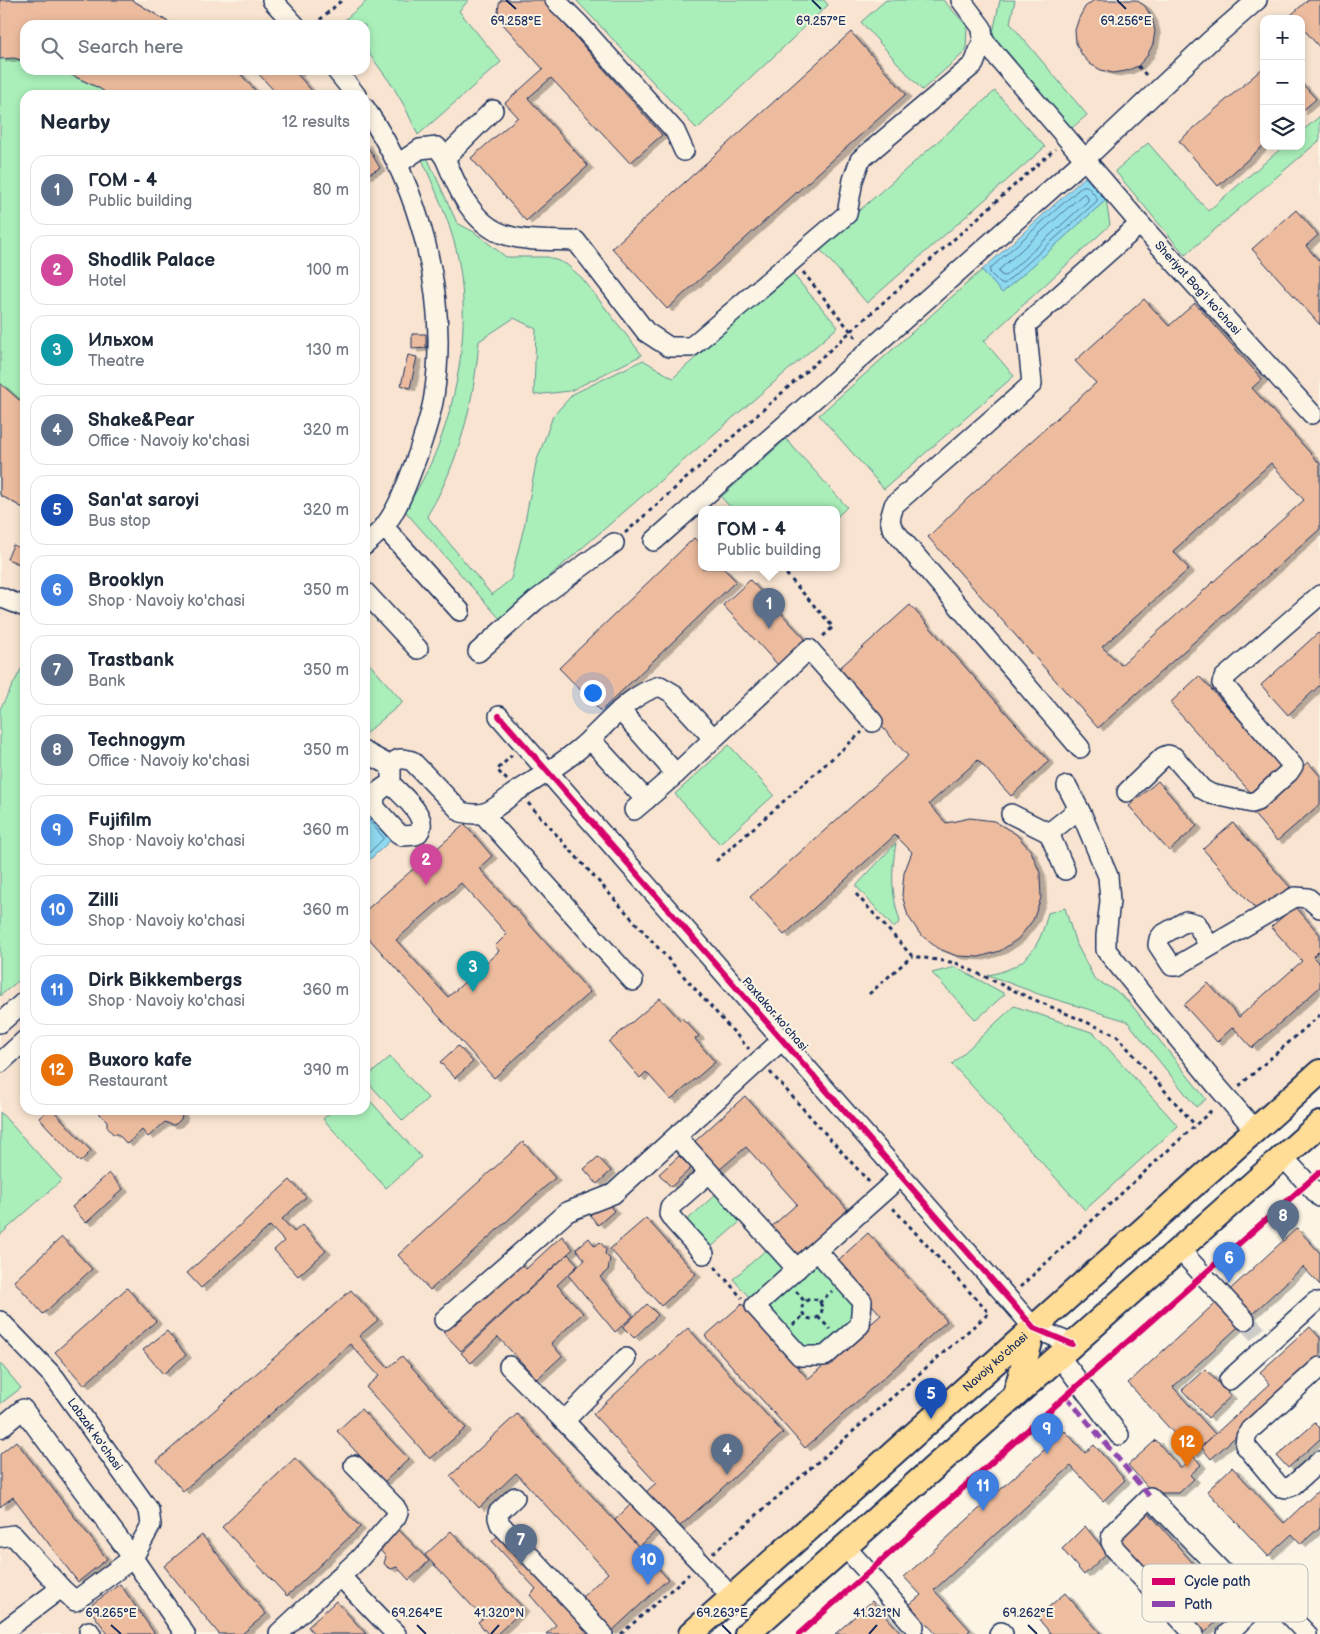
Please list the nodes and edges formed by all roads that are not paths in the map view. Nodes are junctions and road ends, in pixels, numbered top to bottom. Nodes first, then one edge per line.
1 (272, 0) edge
2 (555, 0) edge
3 (1256, 0) edge
4 (964, 4) edge
5 (290, 20) edge
6 (983, 40) junction
7 (340, 75) edge
8 (352, 90) edge
9 (493, 110) dead end
10 (370, 116) edge
11 (684, 151) dead end
12 (445, 158) junction
13 (1084, 160) junction
14 (398, 164) junction
15 (1140, 224) junction
16 (1312, 414) dead end
17 (384, 527) junction
18 (370, 540) edge
19 (654, 541) dead end
20 (614, 543) road end
21 (1320, 595) edge
22 (0, 597) edge
23 (370, 597) edge
24 (20, 605) edge
25 (460, 612) dead end
26 (418, 649) dead end
27 (478, 652) dead end
28 (620, 710) junction
29 (499, 716) dead end
30 (873, 722) road end
31 (713, 738) junction
32 (590, 739) junction
33 (1080, 748) dead end
34 (370, 756) edge
35 (549, 772) junction
36 (676, 774) junction
37 (1066, 786) dead end
38 (1127, 792) dead end
39 (1079, 809) junction
40 (483, 814) junction
41 (1011, 814) dead end
42 (1049, 833) junction
43 (1065, 870) dead end
44 (1320, 908) edge
45 (1209, 946) dead end
46 (633, 980) dead end
47 (20, 1005) edge
48 (0, 1023) edge
49 (782, 1040) junction
50 (20, 1045) edge
51 (0, 1063) edge
52 (1320, 1072) edge
53 (1320, 1124) edge
54 (1255, 1130) junction
55 (677, 1137) junction
56 (1283, 1156) junction
57 (709, 1173) junction
58 (901, 1176) junction
59 (1320, 1197) edge
60 (1179, 1249) junction
61 (817, 1252) junction
62 (704, 1254) road end
63 (797, 1269) junction
64 (1315, 1302) dead end
65 (1117, 1304) junction
66 (444, 1320) dead end
67 (1245, 1320) tunnel mouth
68 (0, 1321) edge
69 (1034, 1328) junction
70 (1065, 1350) junction
71 (626, 1358) dead end
72 (509, 1366) dead end
73 (1320, 1367) edge
74 (1229, 1380) dead end
75 (1015, 1396) junction
76 (564, 1421) junction
77 (0, 1428) edge
78 (1119, 1434) dead end
79 (1320, 1461) edge
80 (354, 1464) dead end
81 (515, 1497) dead end
82 (0, 1538) edge
83 (844, 1547) junction
84 (133, 1558) junction
85 (1214, 1564) edge
86 (340, 1576) junction
87 (1142, 1579) edge
88 (61, 1588) junction
89 (732, 1598) junction
90 (1183, 1622) edge
91 (1240, 1622) edge
92 (1296, 1622) edge
93 (914, 1626) dead end
94 (280, 1633) edge
95 (0, 1634) edge
96 (185, 1634) edge
97 (396, 1634) edge
98 (603, 1634) edge
99 (691, 1634) edge
100 (747, 1634) edge
101 (999, 1634) edge
102 (1003, 1634) edge
103 (1194, 1634) edge
104 (1227, 1634) edge
105 (1307, 1634) edge

1 - 5 street
2 - 11 street
3 - 13 street
4 - 6 street, Sheriyat Bog'i ko'chasi
6 - 12 street
6 - 13 street, Sheriyat Bog'i ko'chasi
7 - 8 street
9 - 12 street
10 - 14 street
12 - 14 street
13 - 15 street, Sheriyat Bog'i ko'chasi
13 - 19 street
14 - 17 street
15 - 16 street, Sheriyat Bog'i ko'chasi
15 - 33 street
17 - 18 street
17 - 25 street
20 - 27 street
21 - 38 street
22 - 24 street
23 - 26 street
28 - 31 street
28 - 32 street
28 - 36 street
29 - 35 street, Paxtakor ko'chasi
30 - 31 street
31 - 36 street
32 - 35 street
32 - 36 street
34 - 40 street
35 - 40 street
35 - 49 street, Paxtakor ko'chasi
37 - 39 street
39 - 42 street
39 - 54 street
40 - 46 street
41 - 42 street
42 - 43 street
44 - 45 street
47 - 48 street
49 - 55 street
49 - 58 street, Paxtakor ko'chasi
50 - 51 street
52 - 54 main road, Navoiy ko'chasi
53 - 56 main road
54 - 65 main road
54 - 69 main road, Navoiy ko'chasi
55 - 57 street
55 - 66 street
56 - 59 street
56 - 60 main road
57 - 62 street
57 - 63 street
58 - 61 street
58 - 69 street, Paxtakor ko'chasi
60 - 65 main road
60 - 67 street
61 - 63 street
61 - 63 street
64 - 74 street
65 - 70 main road
68 - 84 street, Labzak ko'chasi
69 - 70 street
69 - 75 main road
69 - 89 main road, Navoiy ko'chasi
70 - 75 main road
70 - 78 street
71 - 76 street
72 - 76 street
73 - 79 street
75 - 83 main road
76 - 89 street
77 - 84 street
80 - 86 street
81 - 98 street
82 - 88 street
83 - 93 street
83 - 100 main road
84 - 88 street
84 - 96 street
85 - 87 street
86 - 94 street
86 - 97 street
88 - 95 street
89 - 99 main road, Navoiy ko'chasi
90 - 103 street
91 - 104 street
92 - 105 street
101 - 102 street

